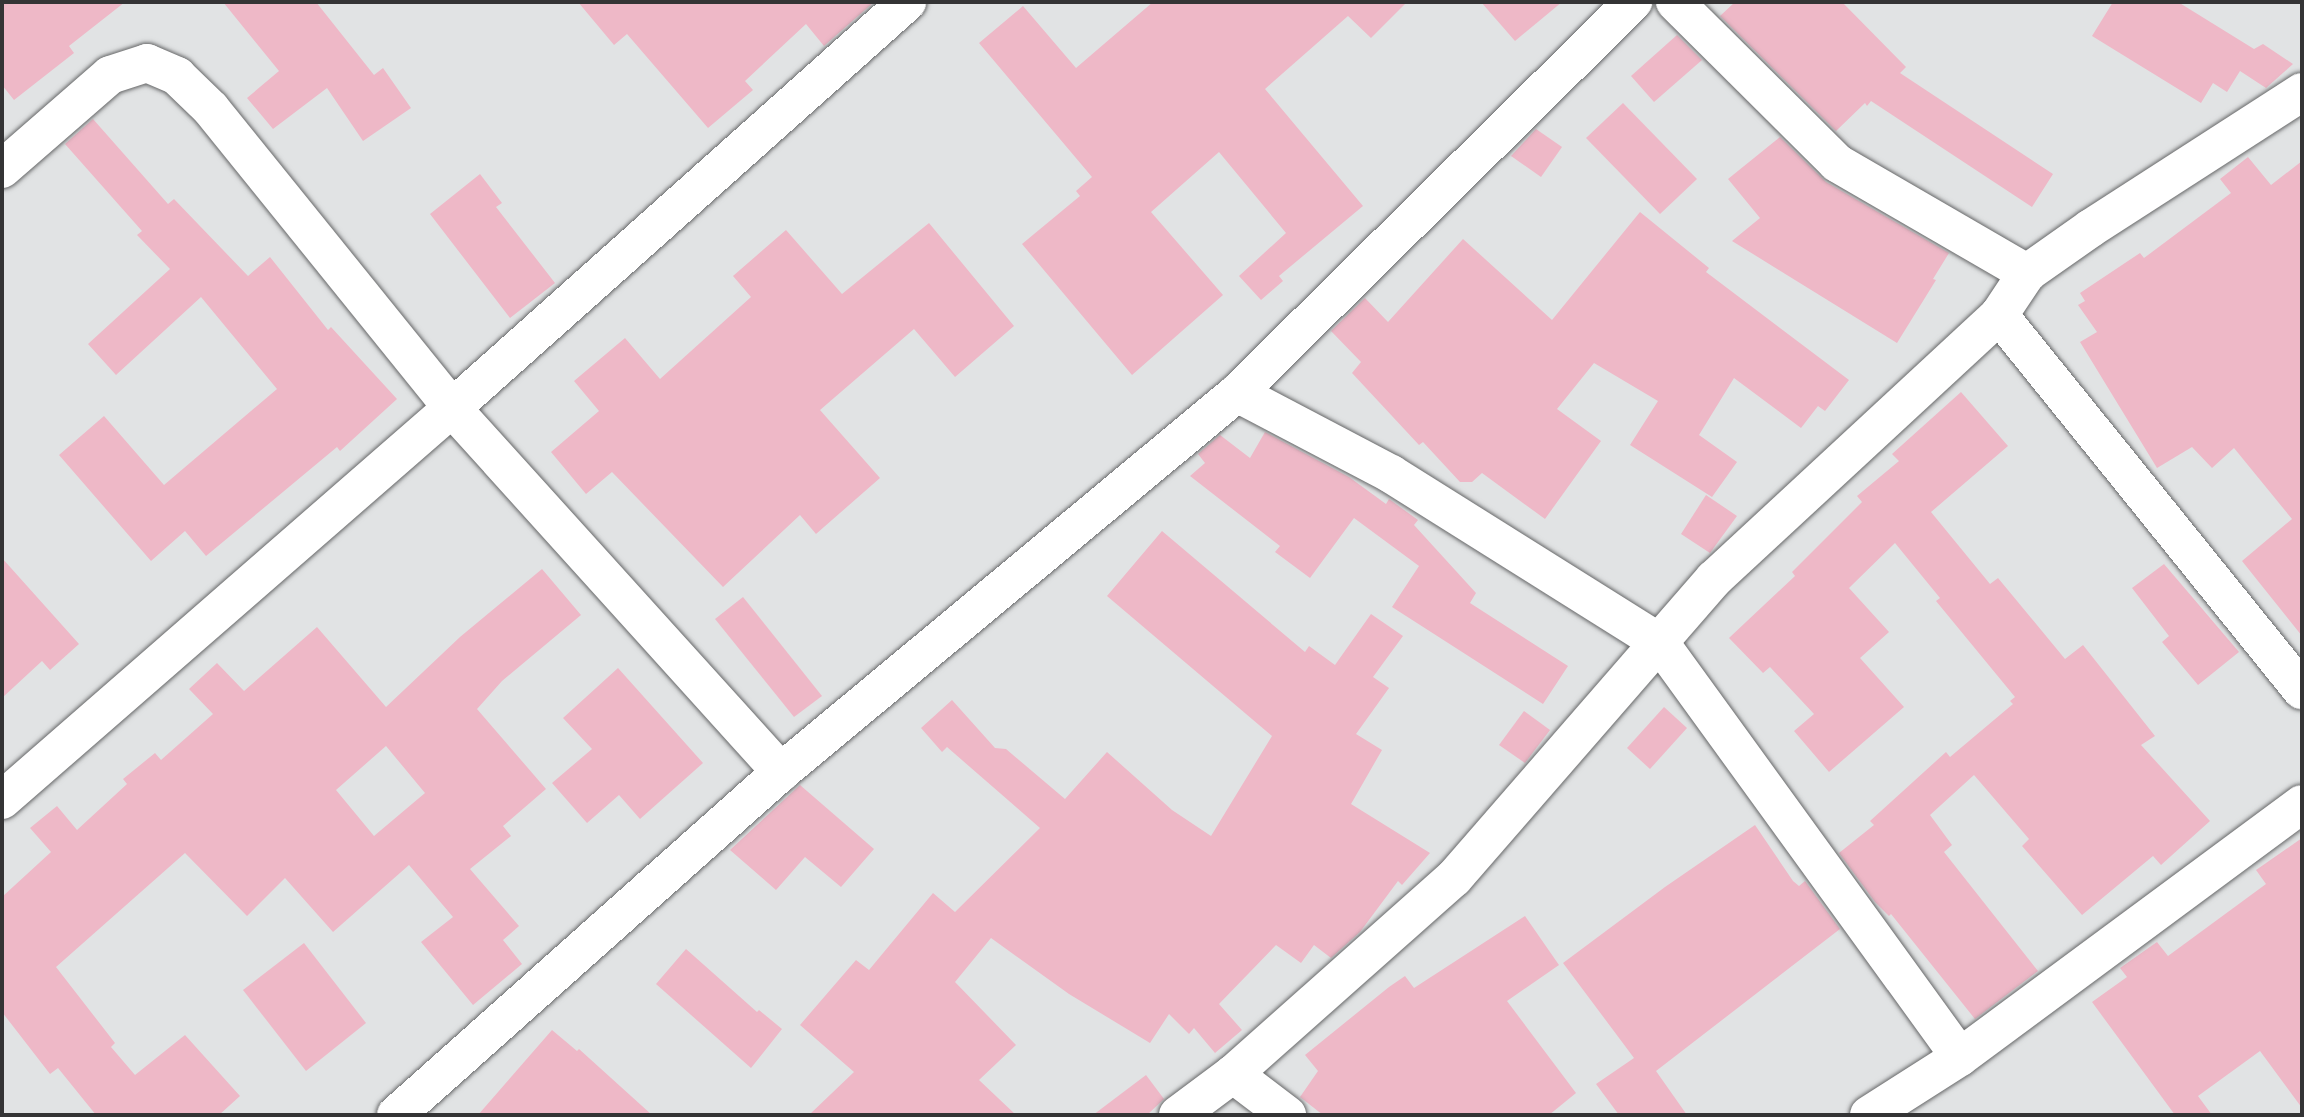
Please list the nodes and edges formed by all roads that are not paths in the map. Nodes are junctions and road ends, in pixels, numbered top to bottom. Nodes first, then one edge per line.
1 (907, 2) edge
2 (1633, 2) edge
3 (1675, 2) edge
4 (2302, 92) edge
5 (2, 169) edge
6 (2027, 273) junction
7 (1998, 315) junction
8 (1237, 393) junction
9 (452, 408) junction
10 (1660, 643) junction
11 (2302, 690) edge
12 (781, 772) junction
13 (2, 800) edge
14 (2302, 804) edge
15 (1960, 1057) junction
16 (1233, 1074) junction
17 (396, 1115) edge
18 (1178, 1115) edge
19 (1287, 1115) edge
20 (1869, 1115) edge

1 - 9 street
2 - 8 street
3 - 6 street
4 - 6 street
5 - 9 street
6 - 7 street
7 - 10 street
7 - 11 street
8 - 10 street
8 - 12 street
9 - 12 street
9 - 13 street
10 - 15 street
10 - 16 street
12 - 17 street
14 - 15 street
15 - 20 street
16 - 18 street
16 - 19 street

